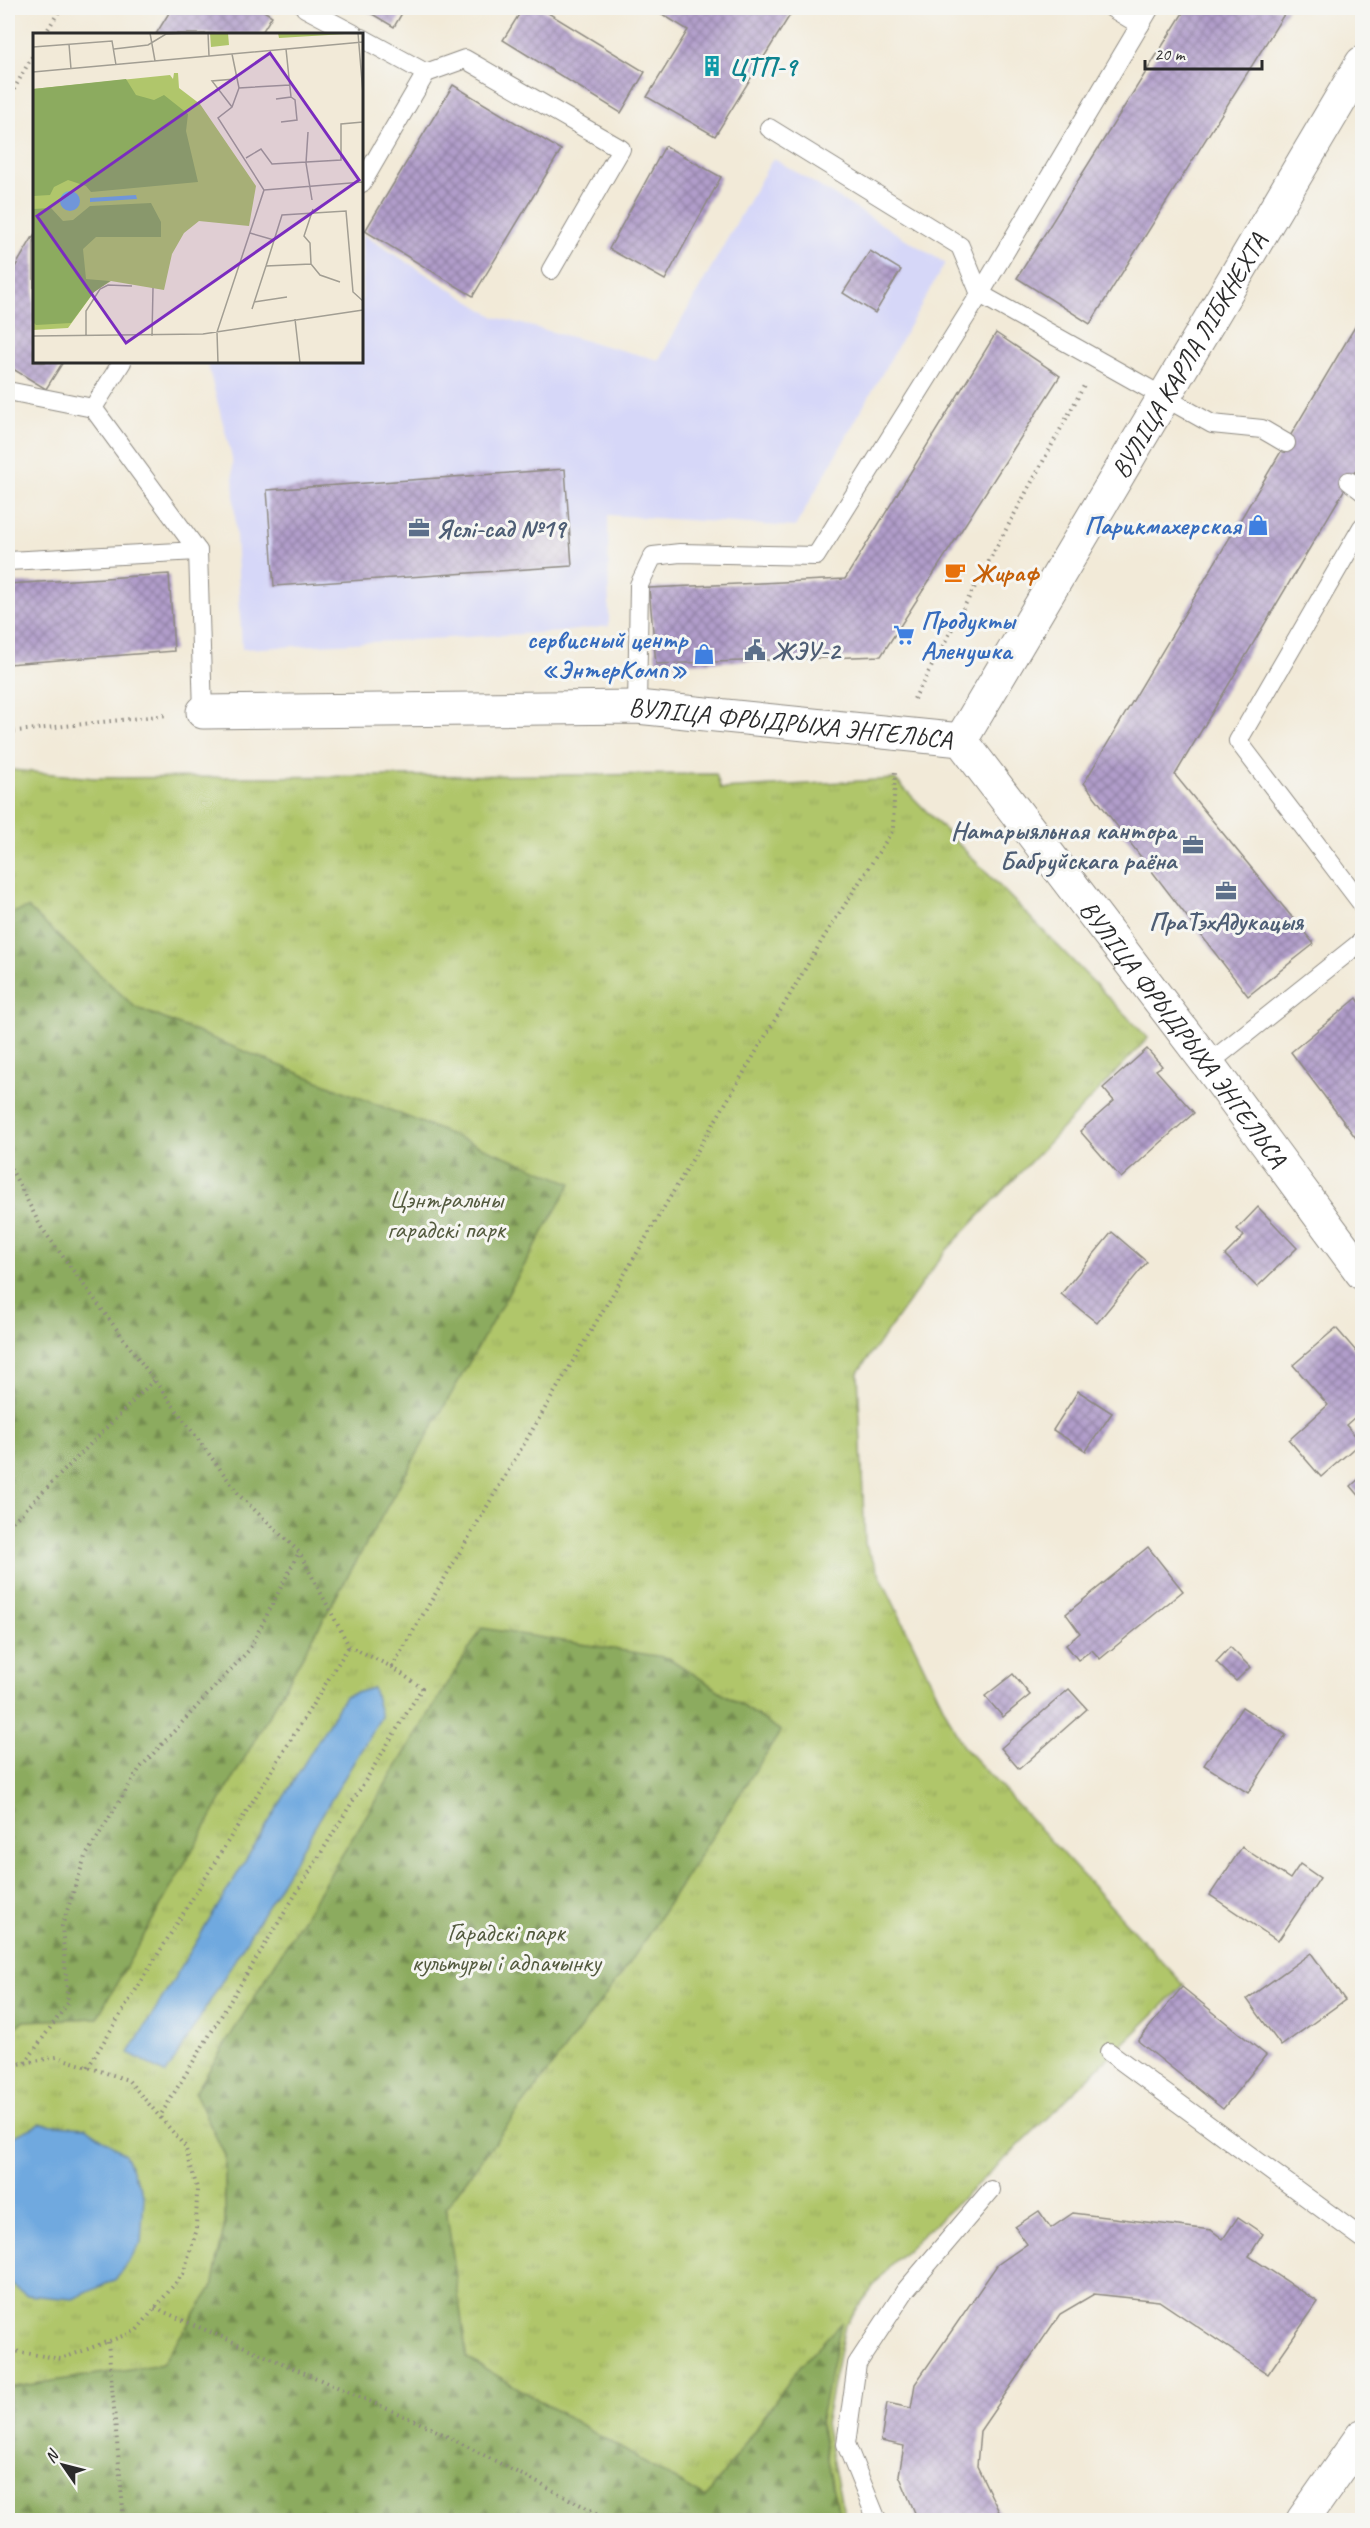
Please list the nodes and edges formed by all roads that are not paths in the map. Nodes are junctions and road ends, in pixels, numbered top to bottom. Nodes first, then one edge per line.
1 (305, 8) edge
2 (1112, 8) edge
3 (1150, 8) edge
4 (1140, 25) junction
5 (326, 28) edge
6 (349, 33) edge
7 (363, 39) edge
8 (1362, 63) edge
9 (426, 73) junction
10 (769, 128) dead end
11 (363, 181) edge
12 (551, 270) dead end
13 (980, 294) junction
14 (121, 363) edge
15 (8, 391) edge
16 (1164, 398) junction
17 (93, 408) junction
18 (1286, 443) dead end
19 (1362, 527) edge
20 (198, 551) junction
21 (8, 561) edge
22 (637, 707) junction
23 (203, 712) joint
24 (961, 740) junction
25 (1362, 904) edge
26 (1362, 941) edge
27 (1208, 1064) junction
28 (1362, 1273) edge
29 (1109, 2052) dead end
30 (991, 2190) dead end
31 (1362, 2238) edge
32 (1362, 2436) edge
33 (877, 2520) edge
34 (1304, 2520) edge

1 - 5 lane
2 - 4 lane
3 - 4 lane
4 - 13 lane
5 - 6 lane
7 - 9 lane
8 - 16 street, ВУЛІЦА КАРЛА ЛІБКНЕХТА
9 - 11 lane
9 - 12 lane
10 - 13 lane
13 - 16 lane
13 - 22 lane
14 - 17 lane
15 - 17 lane
16 - 18 lane
16 - 24 street, ВУЛІЦА КАРЛА ЛІБКНЕХТА
17 - 20 lane
19 - 25 lane
20 - 21 lane
20 - 23 lane
22 - 23 street, ВУЛІЦА ФРЫДРЫХА ЭНГЕЛЬСА
22 - 24 street, ВУЛІЦА ФРЫДРЫХА ЭНГЕЛЬСА
24 - 27 street, ВУЛІЦА ФРЫДРЫХА ЭНГЕЛЬСА
26 - 27 lane
27 - 28 street, ВУЛІЦА ФРЫДРЫХА ЭНГЕЛЬСА
29 - 31 lane
30 - 33 lane
32 - 34 street

